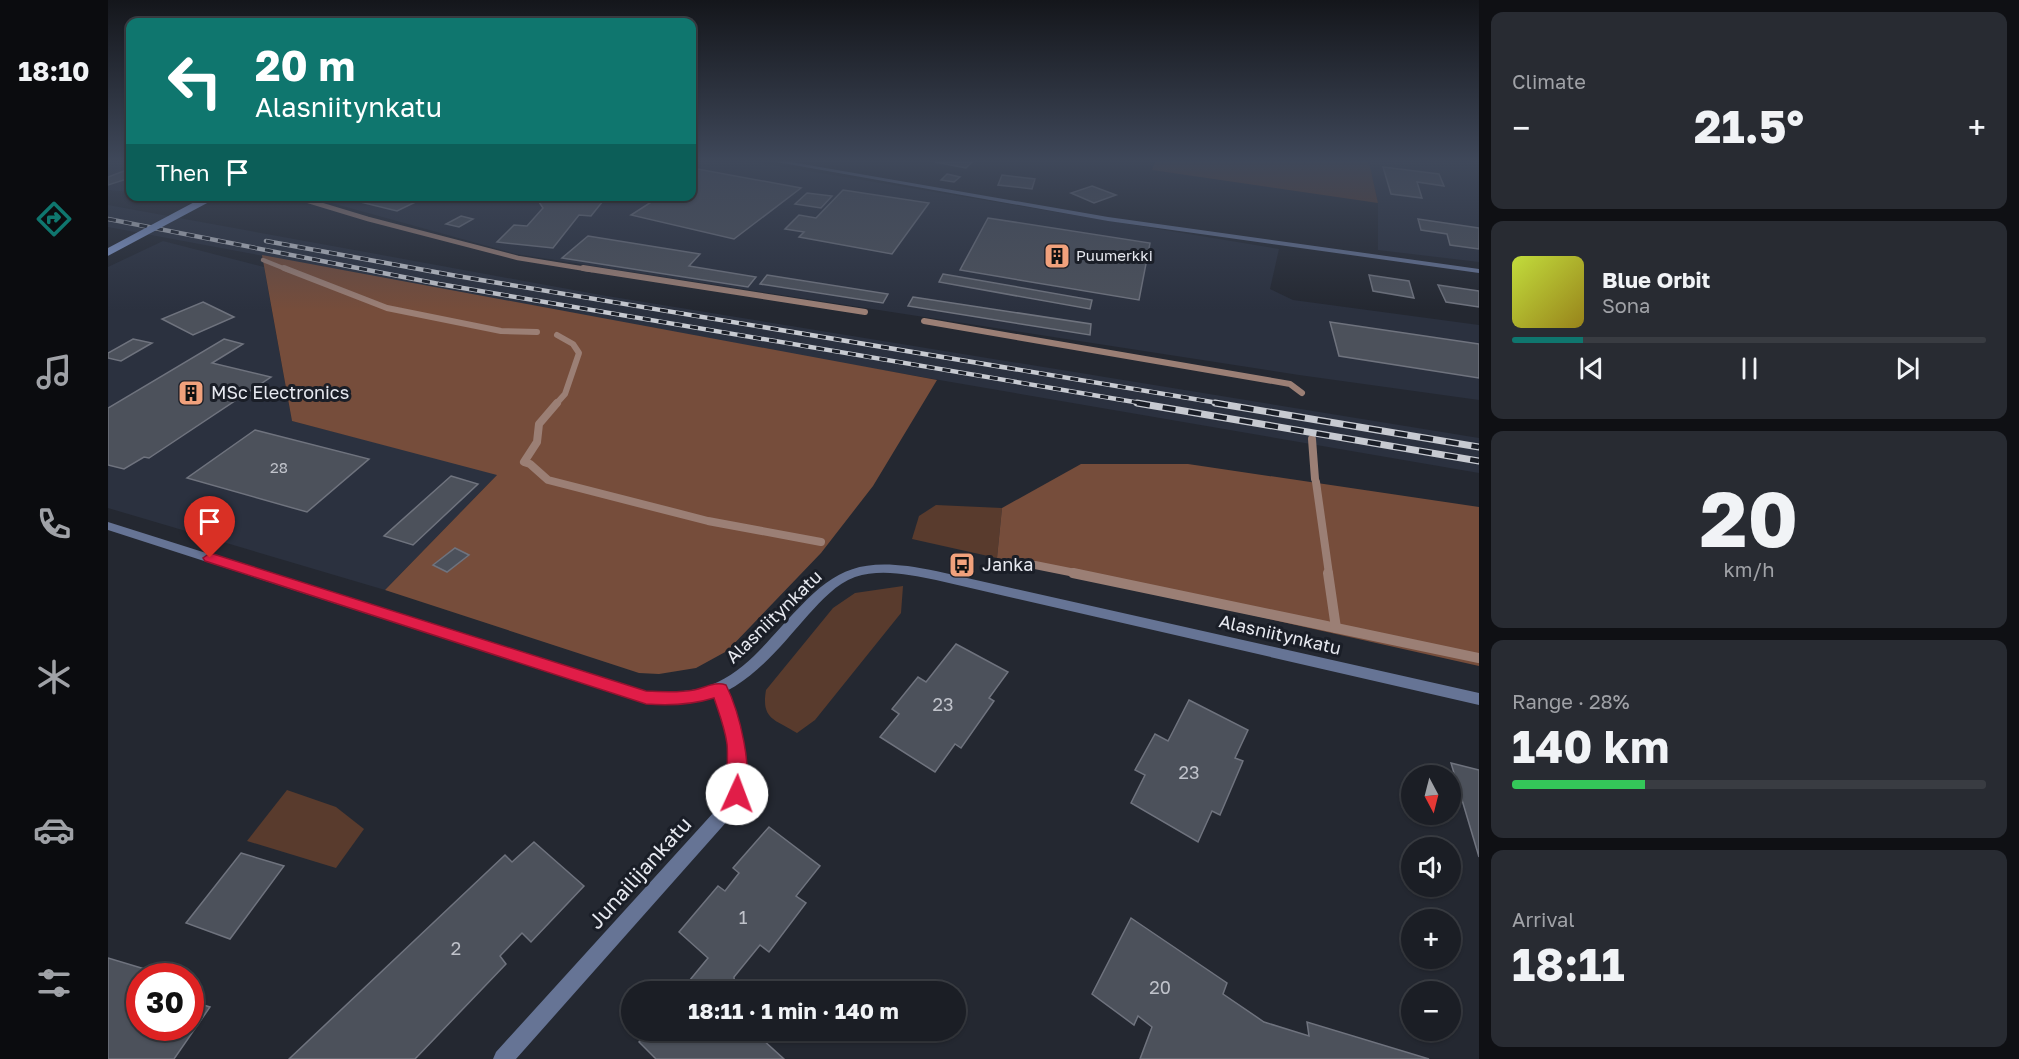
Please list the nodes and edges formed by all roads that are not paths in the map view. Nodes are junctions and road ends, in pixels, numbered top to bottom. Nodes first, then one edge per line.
1 (184, 211) edge
2 (1064, 211) edge
3 (108, 252) edge
4 (1479, 271) edge
5 (108, 526) edge
6 (720, 690) junction
7 (1479, 699) edge
8 (503, 1059) edge

1 - 3 main road, bridge
2 - 4 street
5 - 6 street, Alasniitynkatu
6 - 7 street, Alasniitynkatu
6 - 8 street, Junailijankatu

